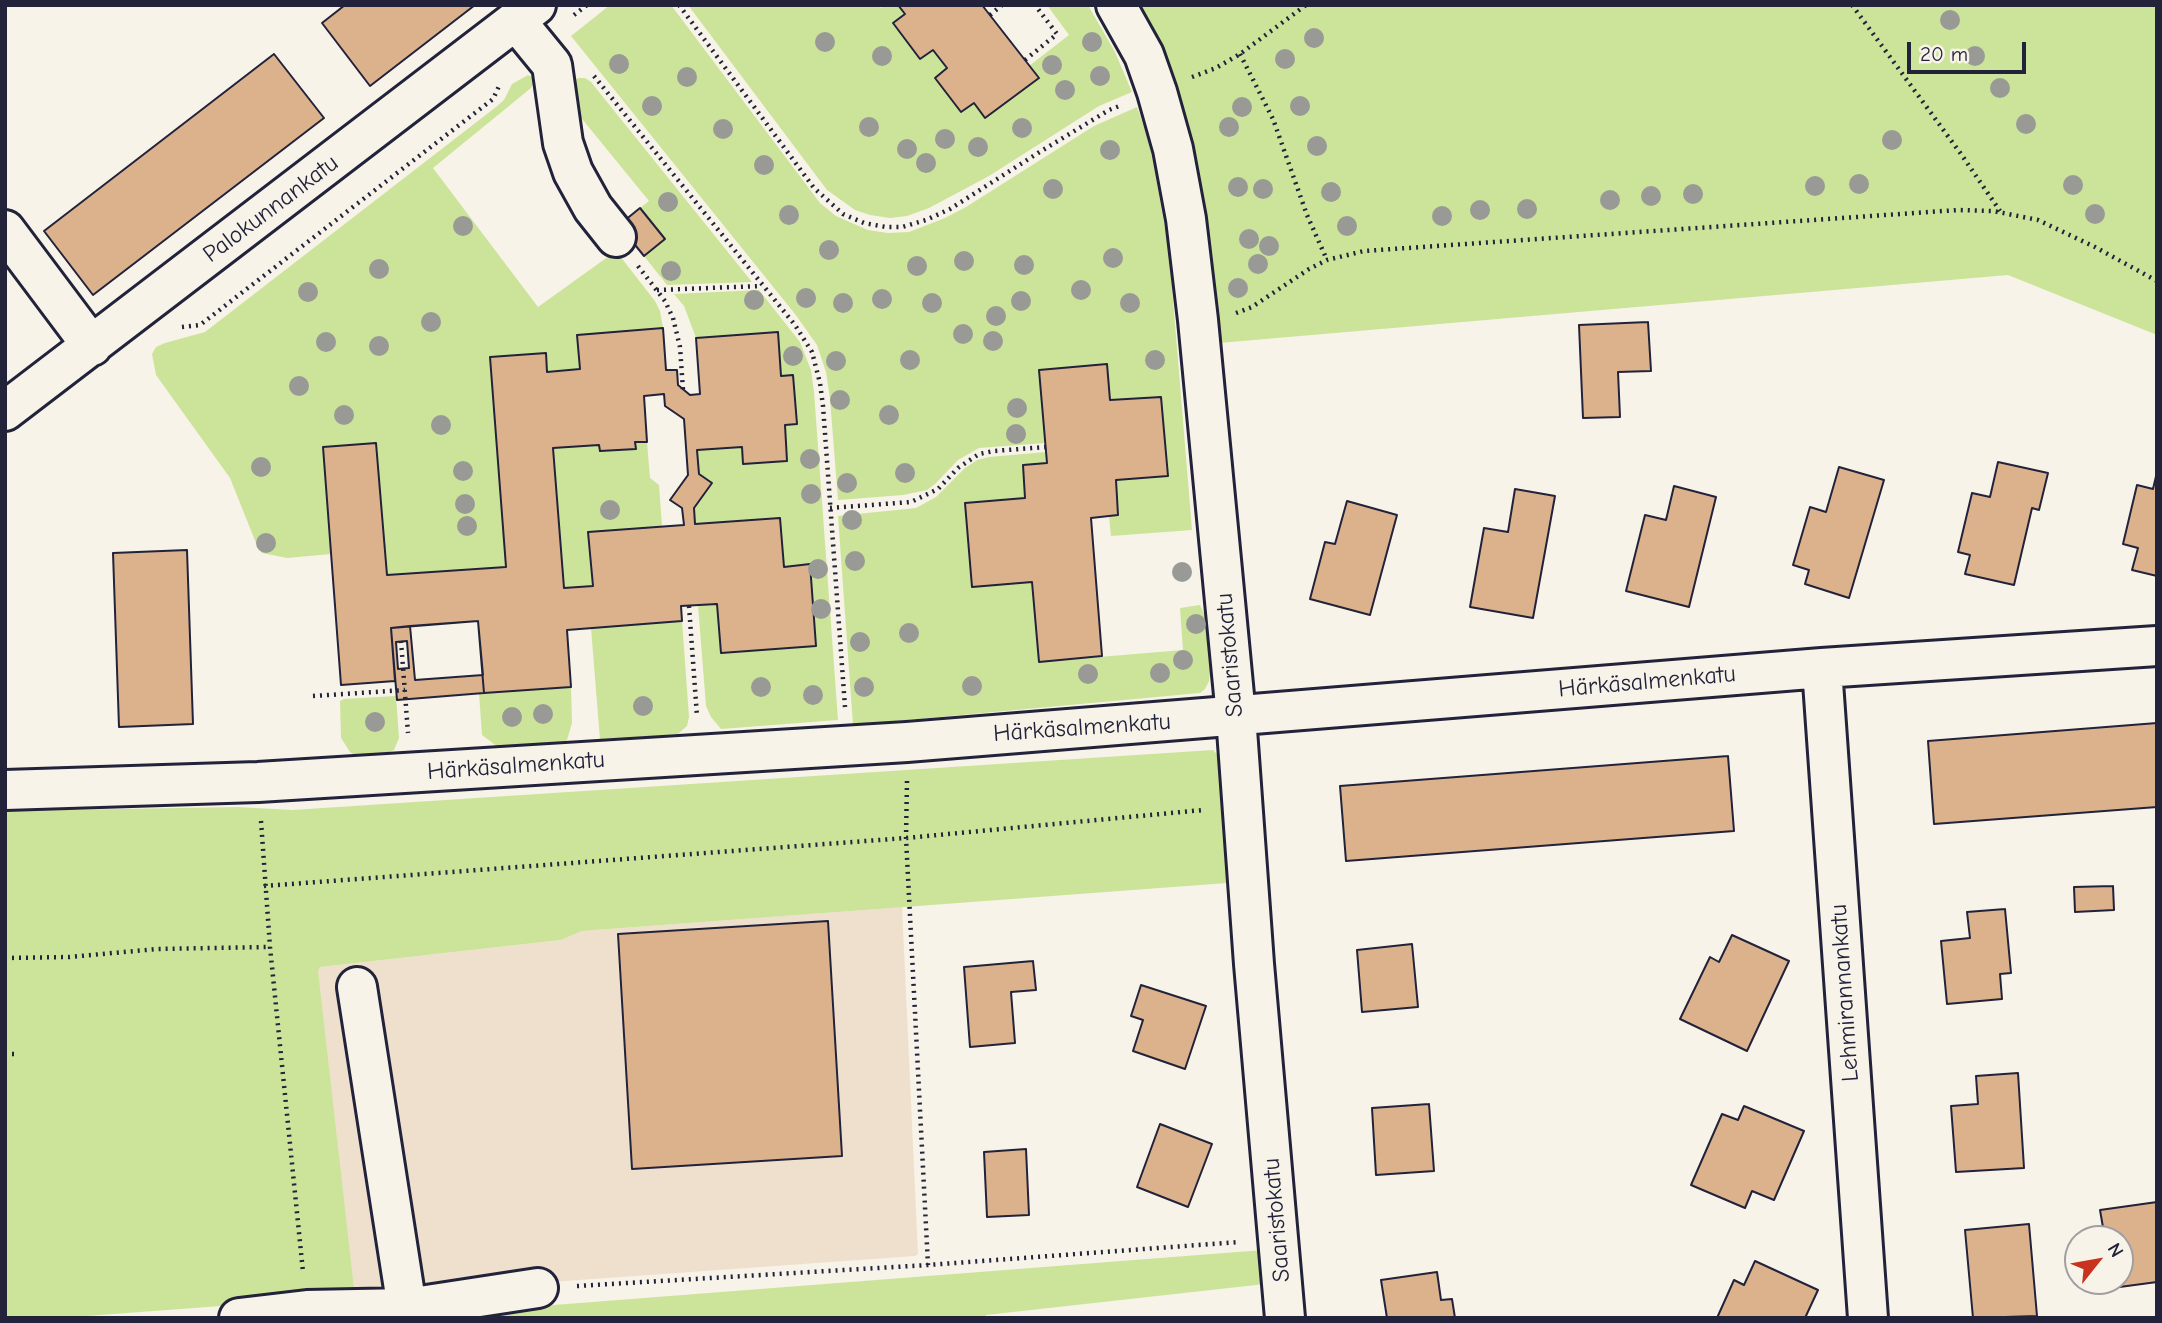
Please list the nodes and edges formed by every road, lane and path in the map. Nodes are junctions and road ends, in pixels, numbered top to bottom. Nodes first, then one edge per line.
1 (679, 5) edge
2 (1002, 5) edge
3 (1035, 5) edge
4 (1116, 5) edge
5 (1306, 5) edge
6 (1852, 5) edge
7 (526, 13) edge
8 (990, 15) dead end
9 (1240, 54) junction
10 (1025, 60) dead end
11 (591, 72) dead end
12 (1157, 92) junction
13 (2000, 212) junction
14 (5, 230) edge
15 (616, 237) joint
16 (1327, 260) junction
17 (2157, 281) edge
18 (763, 286) junction
19 (657, 290) junction
20 (1198, 320) junction
21 (92, 346) junction
22 (683, 390) dead end
23 (5, 411) edge
24 (1046, 447) dead end
25 (830, 508) junction
26 (689, 606) dead end
27 (401, 642) dead end
28 (2157, 646) edge
29 (1822, 668) junction
30 (313, 696) dead end
31 (1236, 716) junction
32 (907, 742) junction
33 (848, 746) junction
34 (699, 755) junction
35 (258, 782) junction
36 (5, 790) edge
37 (1242, 807) junction
38 (906, 838) junction
39 (264, 886) junction
40 (270, 947) junction
41 (5, 958) edge
42 (357, 987) dead end
43 (5, 1054) edge
44 (17, 1054) dead end
45 (1278, 1239) junction
46 (928, 1265) junction
47 (538, 1288) joint
48 (407, 1308) junction
49 (307, 1310) junction
50 (239, 1318) edge
51 (1285, 1318) edge
52 (1868, 1318) edge

1 - 12 path
2 - 8 path
3 - 10 path
4 - 12 street, Saaristokatu
5 - 9 path
6 - 13 path
7 - 15 street
7 - 21 street, Palokunnankatu
9 - 12 path
9 - 16 path
11 - 18 path
12 - 20 street, Saaristokatu
13 - 16 path
13 - 17 path
14 - 21 street
15 - 19 path
16 - 20 path
18 - 19 path
18 - 25 path
19 - 22 path
20 - 31 street, Saaristokatu
21 - 23 street, Palokunnankatu
24 - 25 path
25 - 33 path
26 - 34 path
27 - 30 path
28 - 29 street, Härkäsalmenkatu
29 - 31 street, Härkäsalmenkatu
29 - 52 street, Lehmirannankatu
31 - 32 street, Härkäsalmenkatu
31 - 37 street, Saaristokatu
32 - 33 street, Härkäsalmenkatu
32 - 38 path
33 - 34 street, Härkäsalmenkatu
34 - 35 street, Härkäsalmenkatu
35 - 36 street, Härkäsalmenkatu
35 - 39 path
37 - 38 path
37 - 45 street, Saaristokatu
38 - 39 path
38 - 46 path
39 - 40 path
40 - 41 path
40 - 49 path
42 - 48 street
43 - 44 path
45 - 46 path
45 - 51 street, Saaristokatu
46 - 47 path
47 - 48 street
48 - 49 street
49 - 50 street

